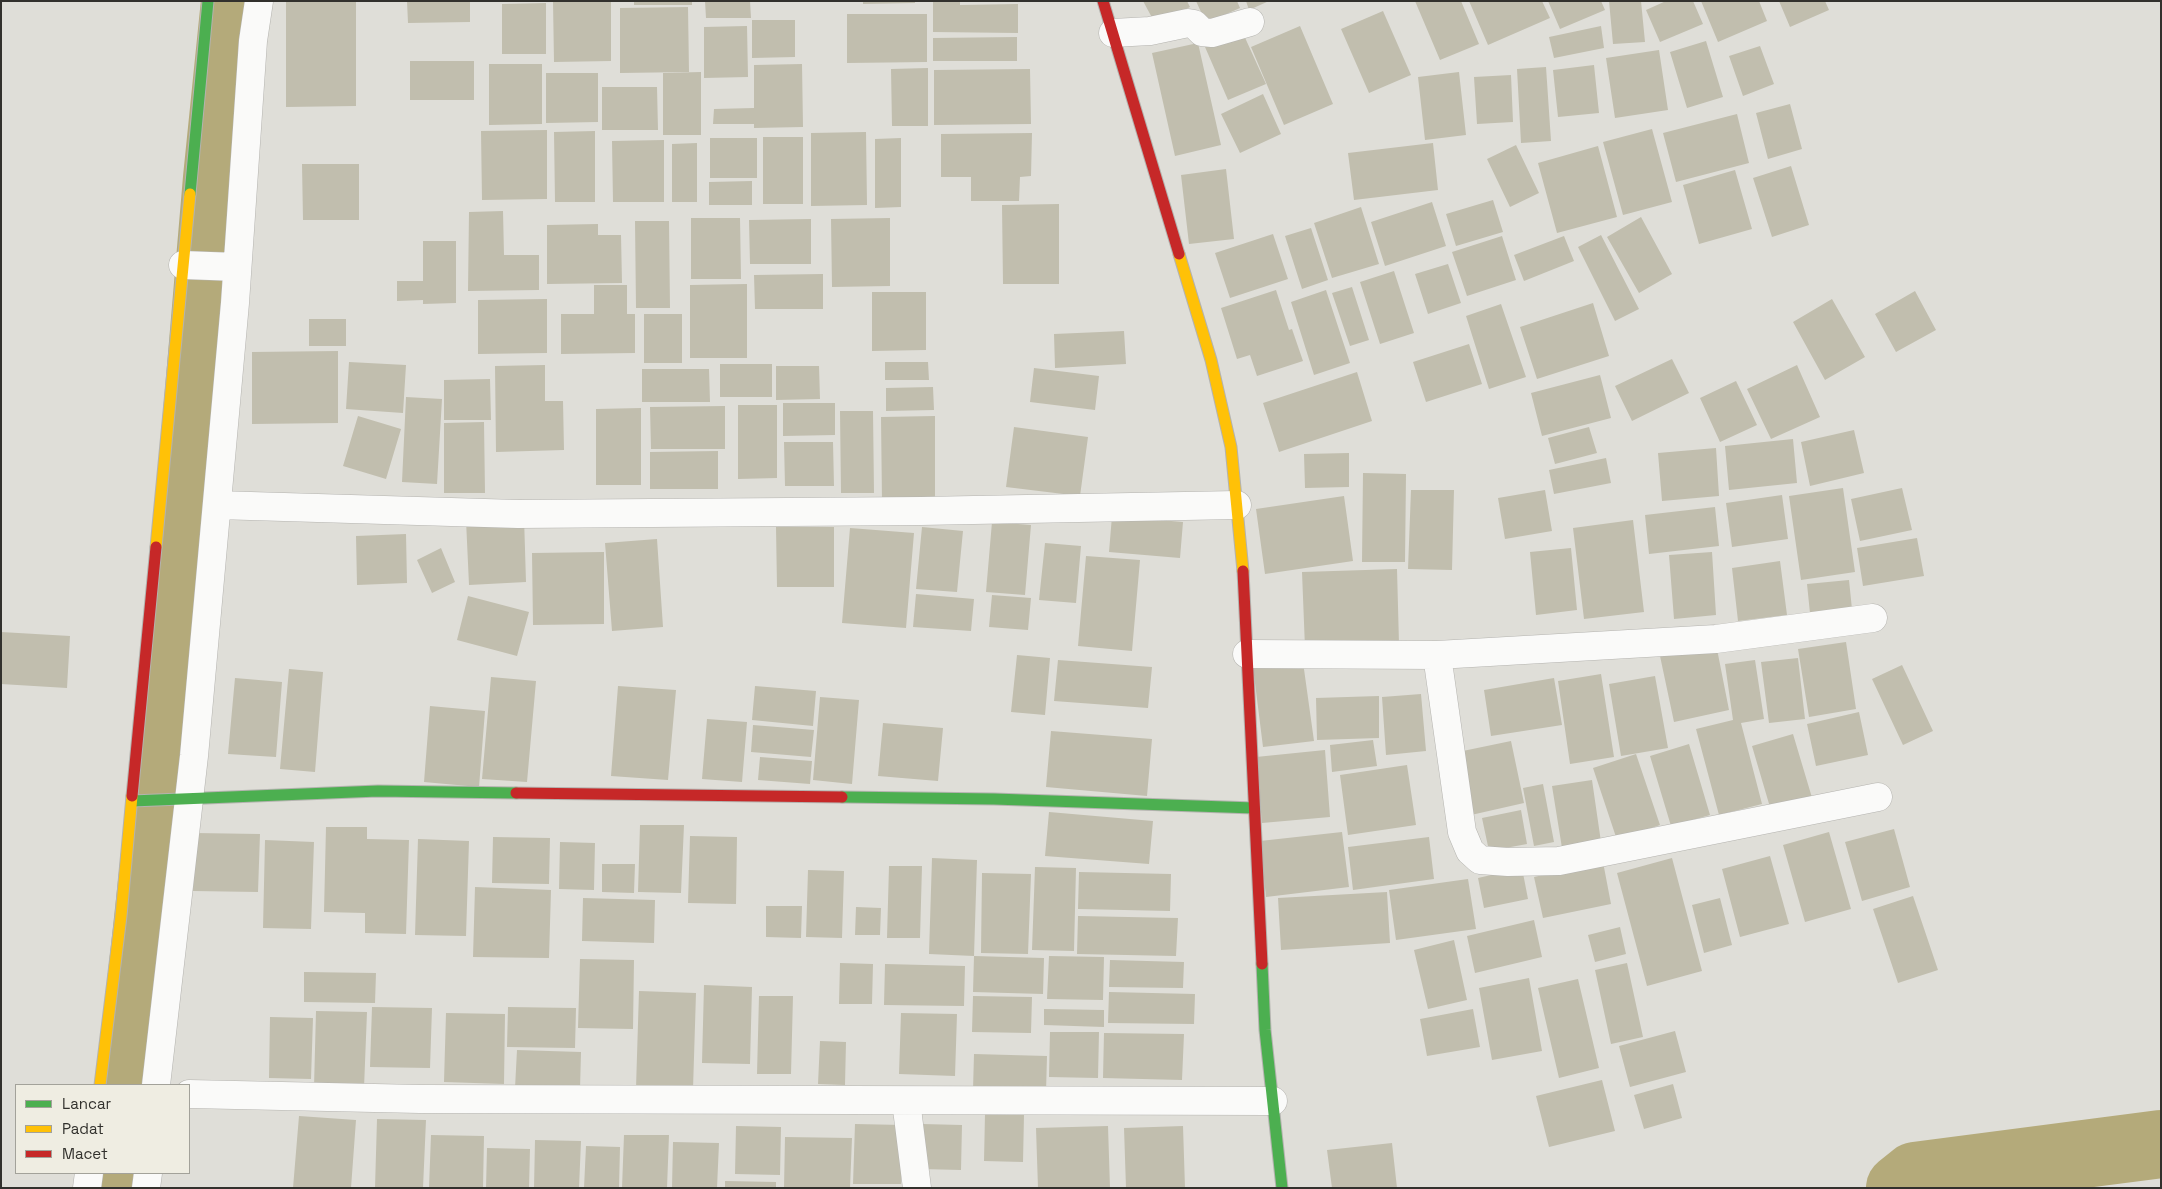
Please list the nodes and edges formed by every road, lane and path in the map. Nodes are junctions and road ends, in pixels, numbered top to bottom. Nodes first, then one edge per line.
1 (208, 1) edge
2 (259, 1) edge
3 (1103, 1) edge
4 (1250, 22) dead end
5 (1113, 33) junction
6 (208, 266) junction
7 (1237, 505) junction
8 (217, 506) junction
9 (1873, 618) dead end
10 (1247, 654) junction
11 (1437, 655) junction
12 (1878, 797) dead end
13 (132, 800) junction
14 (180, 800) junction
15 (1254, 808) junction
16 (100, 1084) edge
17 (156, 1084) edge
18 (190, 1094) edge
19 (906, 1101) junction
20 (1273, 1101) junction
21 (89, 1174) edge
22 (148, 1174) edge
23 (87, 1188) edge
24 (146, 1188) edge
25 (917, 1188) edge
26 (1282, 1188) edge

1 - 6 street
2 - 6 street
3 - 5 street
4 - 5 street
5 - 7 street
6 - 8 street
6 - 13 street
7 - 8 street
7 - 10 street
8 - 14 street
9 - 11 street
10 - 11 street
10 - 15 street
11 - 12 street
13 - 14 street
13 - 16 street
14 - 15 street
14 - 17 street
15 - 20 street
18 - 19 street
19 - 20 street
19 - 25 street
20 - 26 street
21 - 23 street
22 - 24 street

